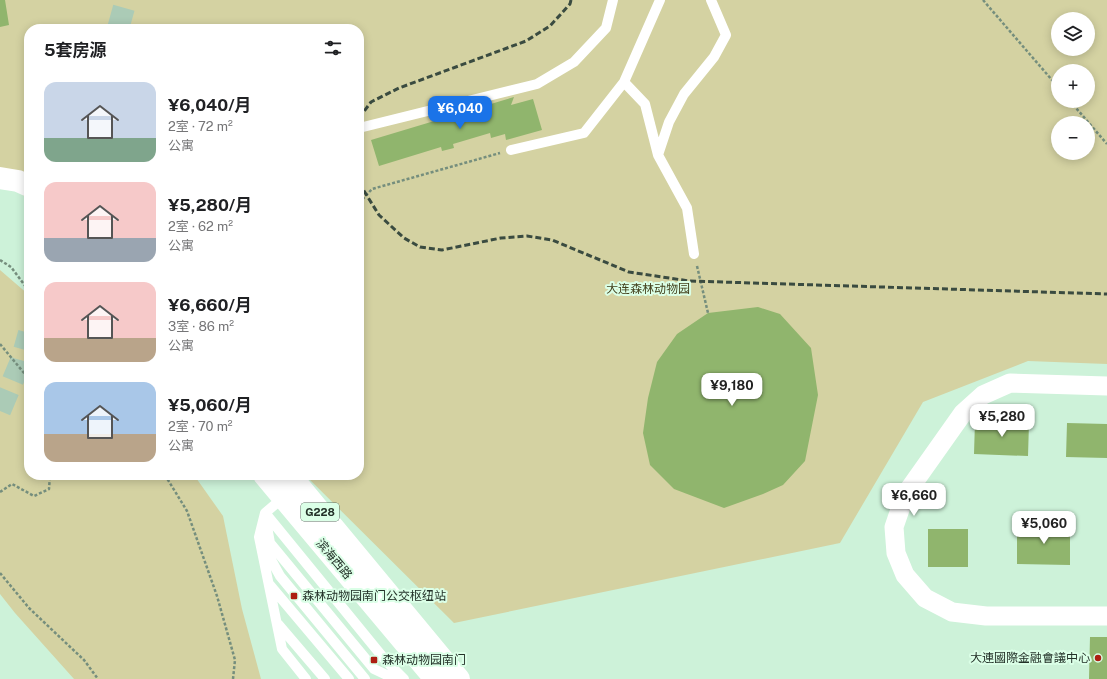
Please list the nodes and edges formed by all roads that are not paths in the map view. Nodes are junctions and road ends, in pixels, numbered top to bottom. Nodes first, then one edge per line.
1 (613, 0) edge
2 (660, 0) edge
3 (711, 0) edge
4 (624, 82) junction
5 (364, 127) edge
6 (512, 150) road end
7 (658, 154) junction
8 (694, 254) road end
9 (1107, 386) edge
10 (276, 480) edge
11 (290, 486) edge
12 (265, 513) junction
13 (259, 537) junction
14 (268, 582) junction
15 (1107, 616) edge
16 (277, 622) junction
17 (306, 679) edge
18 (324, 679) edge
19 (349, 679) edge
20 (365, 679) edge
21 (395, 679) edge
22 (404, 679) edge
23 (435, 679) edge
24 (459, 679) edge

1 - 5 lane
2 - 4 lane
3 - 7 lane
4 - 6 lane
4 - 7 lane
7 - 8 lane
9 - 15 street
10 - 11 highway, 滨海西路 / G228
11 - 12 lane
11 - 23 highway, 滨海西路 / G228
11 - 24 highway, 滨海西路 / G228
12 - 13 lane
12 - 21 lane
12 - 22 lane
13 - 14 lane
13 - 20 lane
14 - 16 lane
14 - 19 lane
16 - 17 lane
16 - 18 lane

